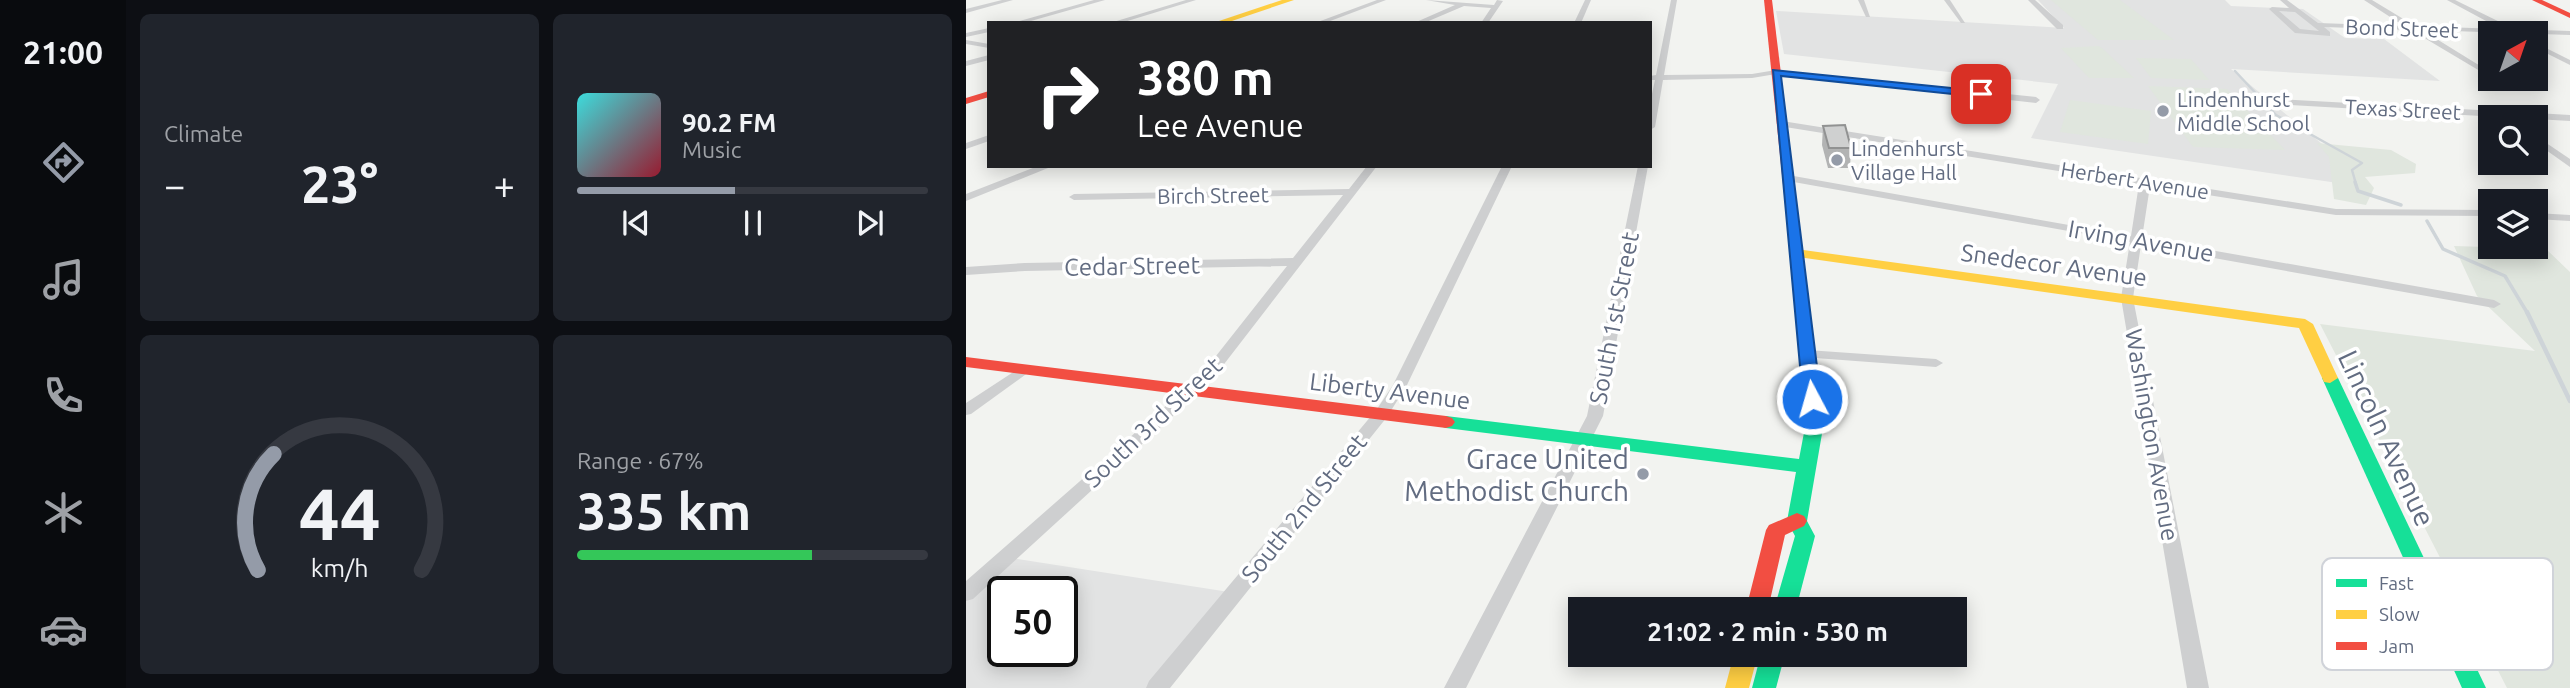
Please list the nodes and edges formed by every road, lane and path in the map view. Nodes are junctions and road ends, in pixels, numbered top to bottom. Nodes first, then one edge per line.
1 (1010, 0) edge
2 (1102, 0) edge
3 (1192, 0) edge
4 (1290, 0) edge
5 (1383, 0) edge
6 (1429, 0) edge
7 (1473, 0) edge
8 (1501, 0) edge
9 (1588, 0) edge
10 (1674, 0) edge
11 (1768, 0) edge
12 (1860, 0) edge
13 (1947, 0) edge
14 (2031, 0) edge
15 (2283, 0) edge
16 (2367, 0) edge
17 (2450, 0) edge
18 (2536, 0) edge
19 (1462, 4) junction
20 (1496, 7) junction
21 (2297, 10) junction
22 (966, 11) edge
23 (1868, 16) dead end
24 (2570, 16) edge
25 (1023, 21) edge
26 (1120, 21) edge
27 (1223, 21) edge
28 (1324, 21) edge
29 (1422, 21) edge
30 (1486, 21) edge
31 (1578, 21) edge
32 (2491, 21) edge
33 (1963, 22) dead end
34 (2318, 25) junction
35 (2060, 27) dead end
36 (2413, 28) junction
37 (987, 31) edge
38 (2478, 31) edge
39 (2548, 33) edge
40 (2570, 33) edge
41 (966, 36) edge
42 (966, 41) edge
43 (987, 46) edge
44 (2548, 51) edge
45 (987, 59) edge
46 (2570, 62) edge
47 (966, 64) edge
48 (2478, 68) edge
49 (1776, 72) junction
50 (1655, 78) edge
51 (987, 95) edge
52 (2036, 100) dead end
53 (966, 101) edge
54 (2277, 102) dead end
55 (1652, 107) edge
56 (2478, 114) edge
57 (2548, 117) edge
58 (2570, 118) edge
59 (1782, 124) junction
60 (987, 139) edge
61 (966, 146) edge
62 (2548, 148) edge
63 (2569, 163) edge
64 (1043, 168) edge
65 (1370, 168) edge
66 (1506, 168) edge
67 (1643, 168) edge
68 (1788, 178) junction
69 (2146, 182) junction
70 (1351, 192) junction
71 (1074, 197) dead end
72 (966, 198) edge
73 (2478, 213) edge
74 (2548, 217) edge
75 (2570, 218) edge
76 (2136, 241) junction
77 (1796, 253) junction
78 (1298, 262) junction
79 (966, 271) edge
80 (2127, 298) junction
81 (2494, 304) dead end
82 (2305, 324) joint
83 (1807, 354) junction
84 (966, 362) edge
85 (1936, 363) dead end
86 (1024, 369) junction
87 (1195, 390) junction
88 (966, 410) edge
89 (1382, 413) junction
90 (1583, 437) junction
91 (1808, 467) junction
92 (1797, 521) junction
93 (2414, 558) edge
94 (966, 593) edge
95 (1760, 597) edge
96 (1788, 597) edge
97 (1742, 667) edge
98 (1770, 667) edge
99 (2466, 670) edge
100 (1157, 688) edge
101 (1455, 688) edge
102 (1737, 688) edge
103 (1764, 688) edge
104 (2198, 688) edge
105 (2474, 688) edge

1 - 22 street
2 - 25 street
3 - 26 street
4 - 27 street
5 - 28 street
6 - 19 street
7 - 19 street
8 - 20 street
9 - 31 street
10 - 50 street
11 - 49 street
12 - 23 street
13 - 33 street
14 - 35 street
15 - 21 street
16 - 36 street
17 - 32 street
18 - 24 street
19 - 20 street
19 - 29 street
20 - 30 street
21 - 34 street
21 - 34 street
34 - 36 street, Bond Street
36 - 38 street, Bond Street
36 - 48 street
37 - 41 street
39 - 40 street, Bond Street
42 - 43 street
44 - 46 street
45 - 47 street
49 - 50 street
49 - 52 street
49 - 59 street
50 - 55 street
51 - 53 street
54 - 56 street, Texas Street
57 - 58 street, Texas Street
59 - 68 street
59 - 69 street, Herbert Avenue
60 - 61 street
62 - 63 street
64 - 72 street
65 - 70 street, South 3rd Street
66 - 89 street, South 2nd Street
67 - 90 street, South 1st Street
68 - 76 street, Irving Avenue
68 - 77 street
69 - 73 street, Herbert Avenue
69 - 76 street, Washington Avenue
70 - 71 street, Birch Street
70 - 78 street, South 3rd Street
74 - 75 street
76 - 80 street, Washington Avenue
76 - 81 street, Irving Avenue
77 - 80 street, Snedecor Avenue
77 - 83 street
78 - 79 street, Cedar Street
78 - 87 street, South 3rd Street
80 - 82 street, Snedecor Avenue
80 - 104 street, Washington Avenue
82 - 93 street, Lincoln Avenue
83 - 85 street
83 - 91 street
84 - 86 street, Liberty Avenue
86 - 87 street, Liberty Avenue
86 - 88 street
87 - 89 street, Liberty Avenue
87 - 94 street, South 3rd Street
89 - 90 street, Liberty Avenue
89 - 100 street, South 2nd Street
90 - 91 street, Liberty Avenue
90 - 101 street, South 1st Street
91 - 92 street
92 - 95 street
92 - 96 street
97 - 102 street
98 - 103 street
99 - 105 street, Lincoln Avenue

